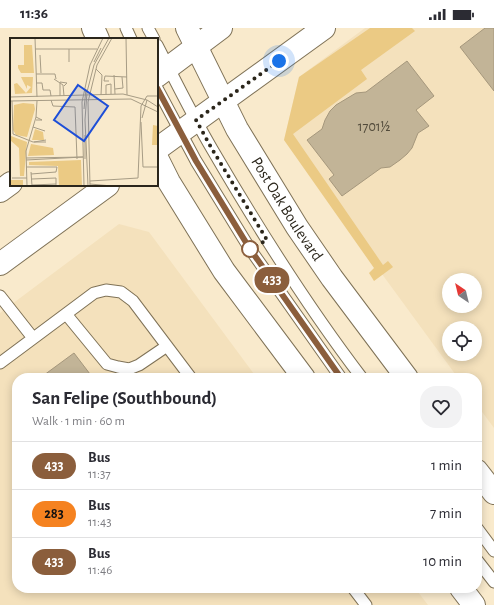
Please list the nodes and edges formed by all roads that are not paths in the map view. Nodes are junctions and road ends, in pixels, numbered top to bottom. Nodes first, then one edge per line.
1 (93, 28) edge
2 (126, 28) edge
3 (148, 28) edge
4 (221, 28) edge
5 (324, 28) edge
6 (191, 37) edge
7 (98, 38) edge
8 (131, 38) edge
9 (153, 38) edge
10 (158, 49) edge
11 (163, 71) edge
12 (158, 89) edge
13 (223, 101) junction
14 (188, 126) junction
15 (158, 148) edge
16 (158, 160) edge
17 (10, 184) edge
18 (107, 186) edge
19 (0, 191) edge
20 (0, 264) edge
21 (0, 296) edge
22 (66, 314) junction
23 (33, 338) junction
24 (167, 346) junction
25 (0, 363) edge
26 (187, 373) edge
27 (300, 373) edge
28 (337, 373) edge
29 (358, 373) edge
30 (403, 373) edge
31 (482, 477) edge
32 (494, 493) edge
33 (482, 535) edge
34 (494, 551) edge
35 (482, 566) edge
36 (494, 582) edge
37 (357, 593) edge
38 (466, 593) edge
39 (366, 605) edge
40 (474, 605) edge

1 - 7 main road
2 - 8 lane
3 - 9 lane
4 - 6 main road
5 - 13 main road
6 - 11 main road
6 - 13 main road, Post Oak Boulevard
10 - 11 lane
11 - 14 lane
12 - 14 lane
13 - 14 main road
13 - 30 main road, Post Oak Boulevard
14 - 15 main road
14 - 28 lane
14 - 29 lane
16 - 27 main road
17 - 19 main road
18 - 20 main road
21 - 23 lane
22 - 23 lane
22 - 24 lane
22 - 24 lane
23 - 25 lane
24 - 26 lane
31 - 32 main road
33 - 34 lane
35 - 36 lane
37 - 39 lane
38 - 40 main road

